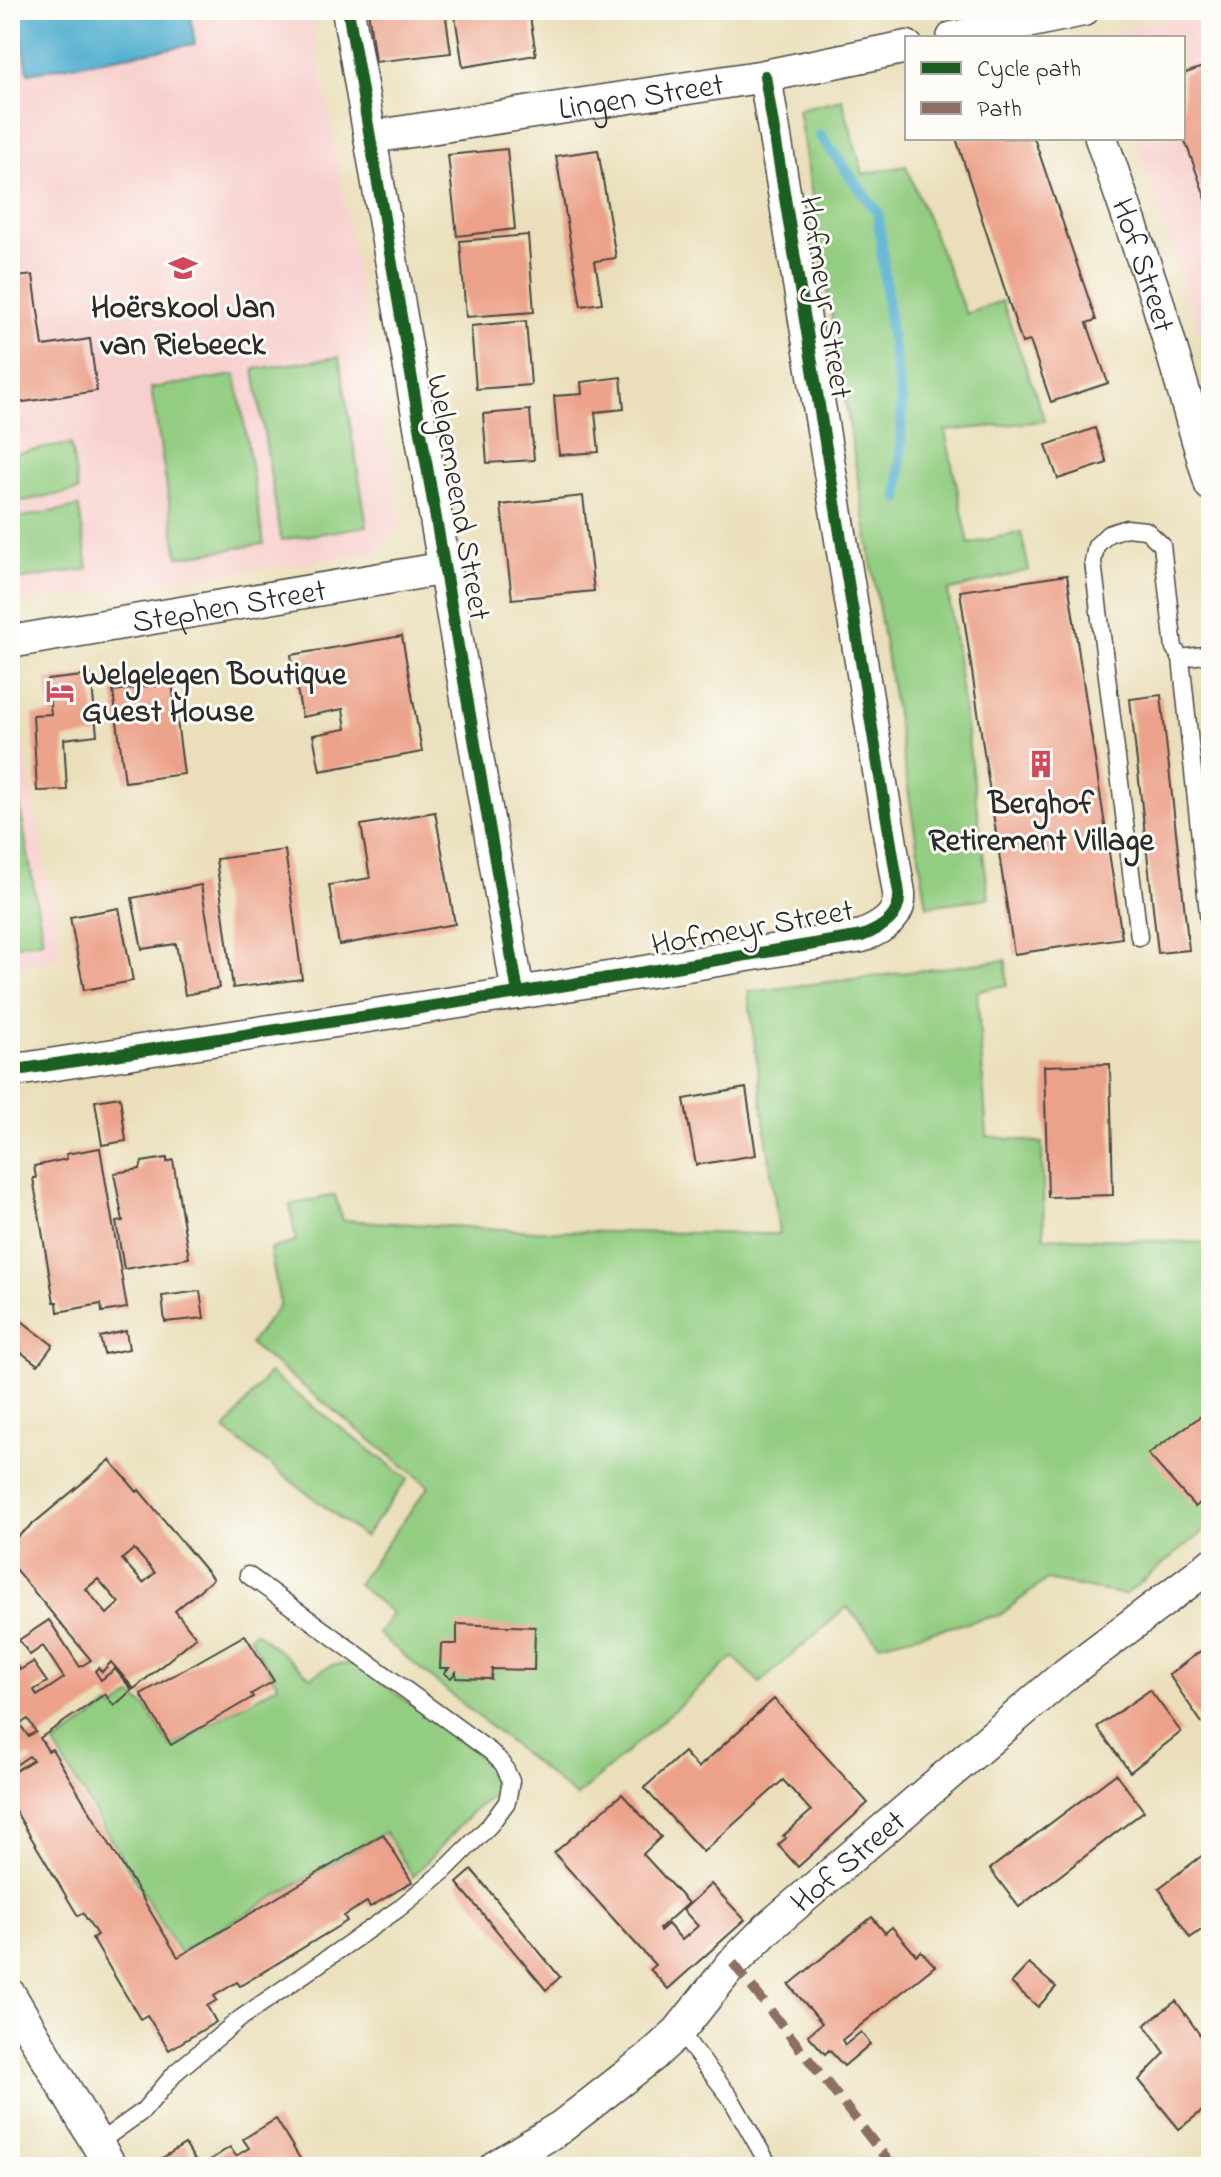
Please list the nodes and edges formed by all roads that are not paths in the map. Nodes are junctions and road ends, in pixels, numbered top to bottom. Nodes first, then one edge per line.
1 (348, 10) edge
2 (1066, 19) edge
3 (965, 36) edge
4 (905, 47) edge
5 (765, 76) junction
6 (372, 137) junction
7 (1102, 140) edge
8 (1211, 485) edge
9 (446, 568) junction
10 (10, 642) edge
11 (1211, 654) edge
12 (1181, 658) junction
13 (1209, 923) edge
14 (1139, 937) dead end
15 (518, 993) junction
16 (10, 1071) edge
17 (1211, 1565) edge
18 (248, 1575) dead end
19 (10, 1995) edge
20 (679, 2031) junction
21 (106, 2160) edge
22 (495, 2167) edge
23 (770, 2167) edge

1 - 6 street, Welgemeend Street
2 - 3 street
4 - 5 street, Lingen Street
5 - 6 street, Lingen Street
5 - 15 street, Hofmeyr Street
6 - 9 street, Welgemeend Street
7 - 8 street, Hof Street
9 - 10 street, Stephen Street
9 - 15 street, Welgemeend Street
11 - 12 lane
12 - 13 lane
12 - 14 lane
15 - 16 street, Hofmeyr Street
17 - 20 street, Hof Street
18 - 21 lane
19 - 21 street
20 - 22 street, Hof Street
20 - 23 lane

